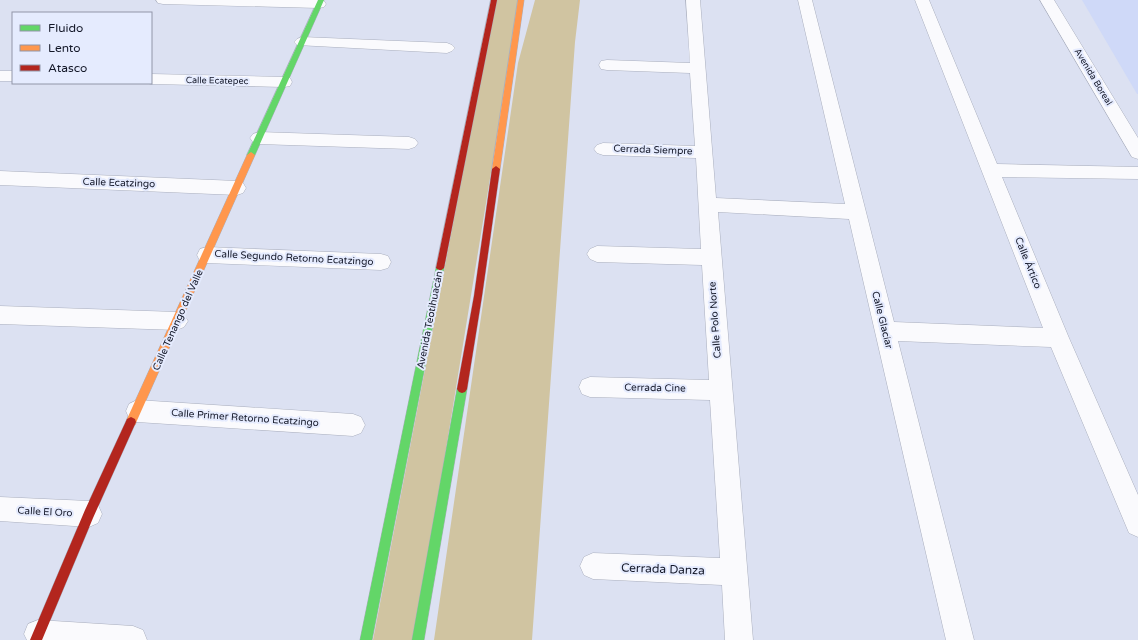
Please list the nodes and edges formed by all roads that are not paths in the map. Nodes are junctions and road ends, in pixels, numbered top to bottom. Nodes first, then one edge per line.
1 (163, 0) edge
2 (494, 0) edge
3 (521, 0) edge
4 (693, 0) edge
5 (805, 0) edge
6 (922, 0) edge
7 (1047, 0) edge
8 (320, 2) edge
9 (302, 42) junction
10 (446, 48) dead end
11 (606, 65) dead end
12 (697, 68) junction
13 (0, 76) edge
14 (12, 76) edge
15 (152, 79) edge
16 (284, 82) junction
17 (1138, 124) edge
18 (1121, 125) junction
19 (259, 138) junction
20 (409, 143) dead end
21 (603, 149) dead end
22 (703, 152) junction
23 (1138, 153) edge
24 (991, 170) junction
25 (1138, 173) edge
26 (0, 178) edge
27 (237, 188) junction
28 (707, 204) junction
29 (856, 212) junction
30 (597, 254) dead end
31 (207, 255) junction
32 (711, 257) junction
33 (382, 262) dead end
34 (0, 315) edge
35 (177, 321) junction
36 (885, 331) junction
37 (1058, 338) junction
38 (590, 387) dead end
39 (720, 390) junction
40 (137, 411) junction
41 (353, 425) dead end
42 (0, 509) edge
43 (90, 514) junction
44 (1138, 524) edge
45 (593, 566) dead end
46 (734, 572) junction
47 (37, 637) edge
48 (133, 640) edge
49 (366, 640) edge
50 (418, 640) edge
51 (739, 640) edge
52 (960, 640) edge

1 - 8 street
2 - 49 main road, Avenida Teotihuacán
3 - 50 main road
4 - 12 street, Calle Polo Norte
5 - 29 street, Calle Glaciar
6 - 24 street, Calle Ártico
7 - 18 street, Avenida Boreal
8 - 9 main road, Calle Tenango del Valle
9 - 10 street
9 - 16 main road, Calle Tenango del Valle
11 - 12 street
12 - 22 street, Calle Polo Norte
13 - 14 street
15 - 16 street, Calle Ecatepec
16 - 19 main road, Calle Tenango del Valle
17 - 18 street
18 - 23 street, Avenida Boreal
19 - 20 street
19 - 27 main road, Calle Tenango del Valle
21 - 22 street, Cerrada Siempre
22 - 28 street, Calle Polo Norte
24 - 25 street
24 - 37 street, Calle Ártico
26 - 27 street, Calle Ecatzingo
27 - 31 main road, Calle Tenango del Valle
28 - 29 street
28 - 32 street, Calle Polo Norte
29 - 36 street, Calle Glaciar
30 - 32 street
31 - 33 street, Calle Segundo Retorno Ecatzingo
31 - 35 main road, Calle Tenango del Valle
32 - 39 street, Calle Polo Norte
34 - 35 street
35 - 40 main road, Calle Tenango del Valle
36 - 37 street
36 - 52 street, Calle Glaciar
37 - 44 street, Calle Ártico
38 - 39 street, Cerrada Cine
39 - 46 street, Calle Polo Norte
40 - 41 street, Calle Primer Retorno Ecatzingo
40 - 43 main road, Calle Tenango del Valle
42 - 43 street, Calle El Oro
43 - 47 main road, Calle Tenango del Valle
45 - 46 street, Cerrada Danza
46 - 51 street, Calle Polo Norte
47 - 48 street

